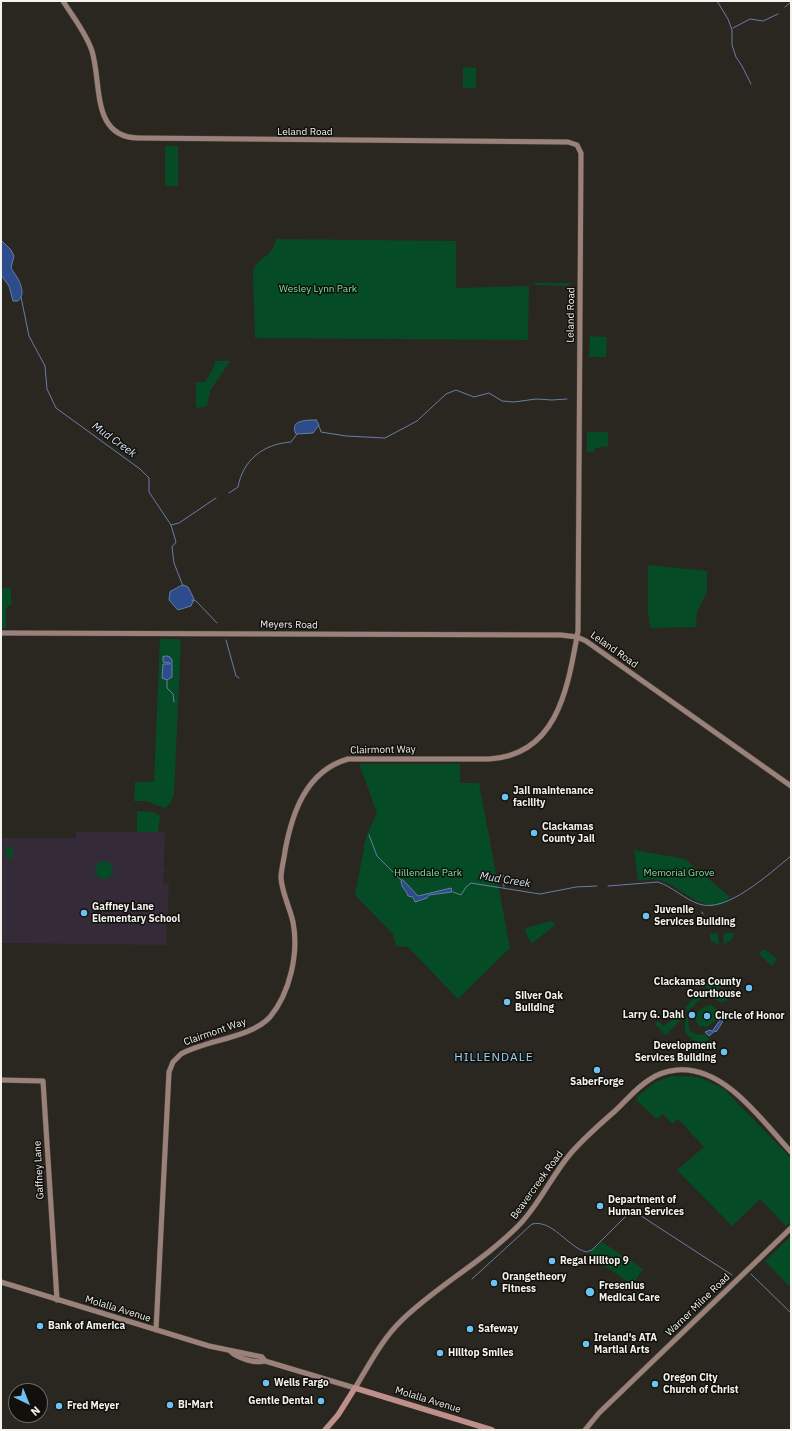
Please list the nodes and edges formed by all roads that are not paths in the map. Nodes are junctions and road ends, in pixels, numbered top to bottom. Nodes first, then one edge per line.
1 (63, 1) edge
2 (1, 633) edge
3 (577, 637) junction
4 (791, 786) edge
5 (1, 1080) edge
6 (791, 1152) edge
7 (791, 1228) edge
8 (1, 1282) edge
9 (57, 1300) junction
10 (156, 1330) junction
11 (355, 1388) junction
12 (325, 1430) edge
13 (492, 1430) edge
14 (585, 1430) edge

1 - 3 street, Leland Road
2 - 3 street, Meyers Road
3 - 4 street, Leland Road
3 - 10 street, Clairmont Way
5 - 9 street, Gaffney Lane
6 - 11 street, Beavercreek Road
7 - 14 street, Warner Milne Road
8 - 9 street, Molalla Avenue
9 - 10 street, Molalla Avenue
10 - 11 street, Molalla Avenue
11 - 12 main road, Beavercreek Road
11 - 13 main road, Molalla Avenue

